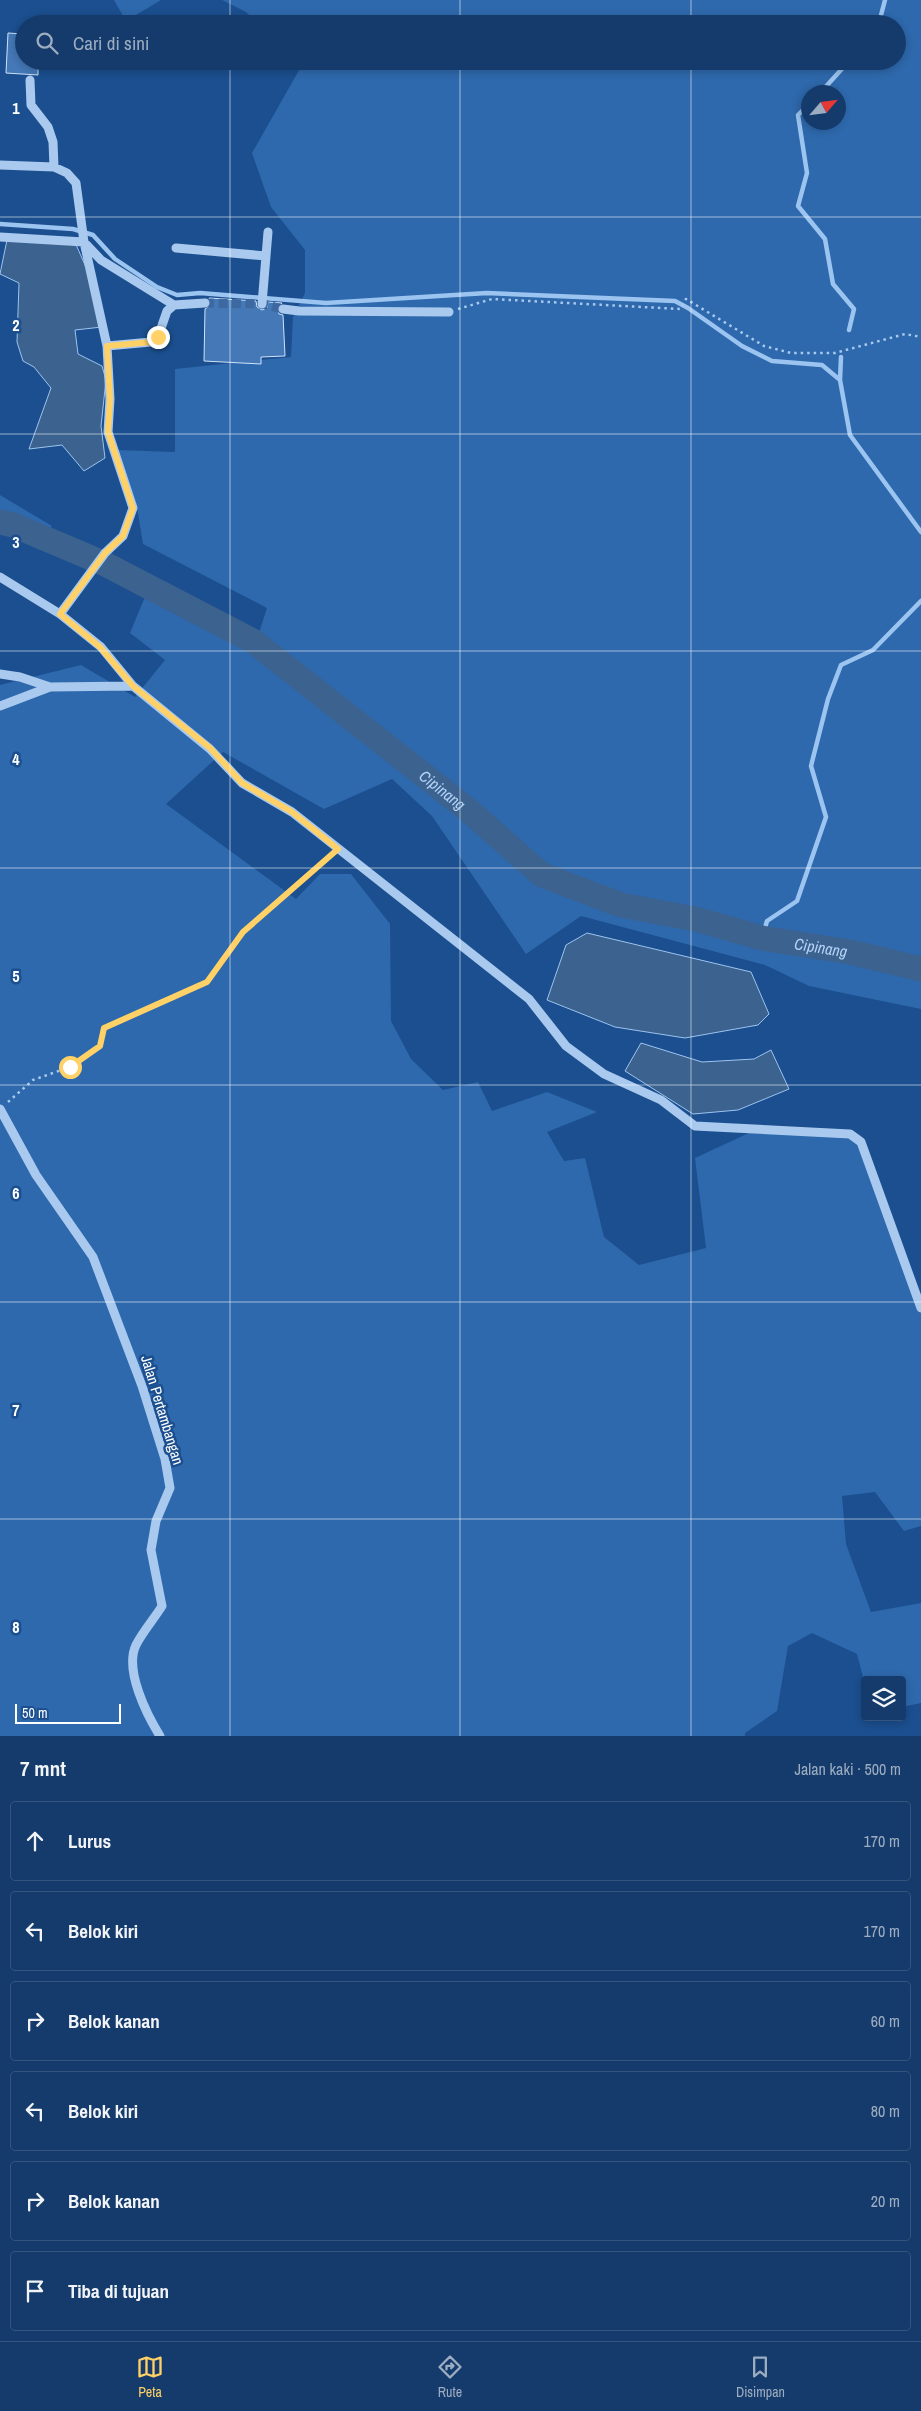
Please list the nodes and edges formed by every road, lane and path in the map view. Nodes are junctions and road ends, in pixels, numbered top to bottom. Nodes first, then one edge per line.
1 (30, 80) dead end
2 (0, 165) edge
3 (54, 167) junction
4 (268, 232) dead end
5 (84, 234) junction
6 (0, 238) edge
7 (176, 248) dead end
8 (266, 256) junction
9 (205, 303) tunnel mouth
10 (262, 304) dead end
11 (174, 305) junction
12 (283, 308) tunnel mouth
13 (449, 312) joint
14 (921, 337) edge
15 (107, 346) junction
16 (0, 577) edge
17 (60, 614) junction
18 (0, 674) edge
19 (133, 686) junction
20 (50, 687) junction
21 (0, 706) edge
22 (338, 849) junction
23 (1, 1109) edge
24 (921, 1306) edge
25 (160, 1736) edge

1 - 3 street
2 - 3 street
3 - 5 street
4 - 8 street
5 - 6 street
5 - 11 street
5 - 15 street
7 - 8 street
8 - 10 street
9 - 11 street
11 - 15 street
12 - 13 street
13 - 14 path
15 - 17 street
16 - 17 street
17 - 19 street
18 - 20 street
19 - 20 street
19 - 22 street
20 - 21 street
22 - 23 path
22 - 24 street
23 - 25 street, Jalan Pertambangan

